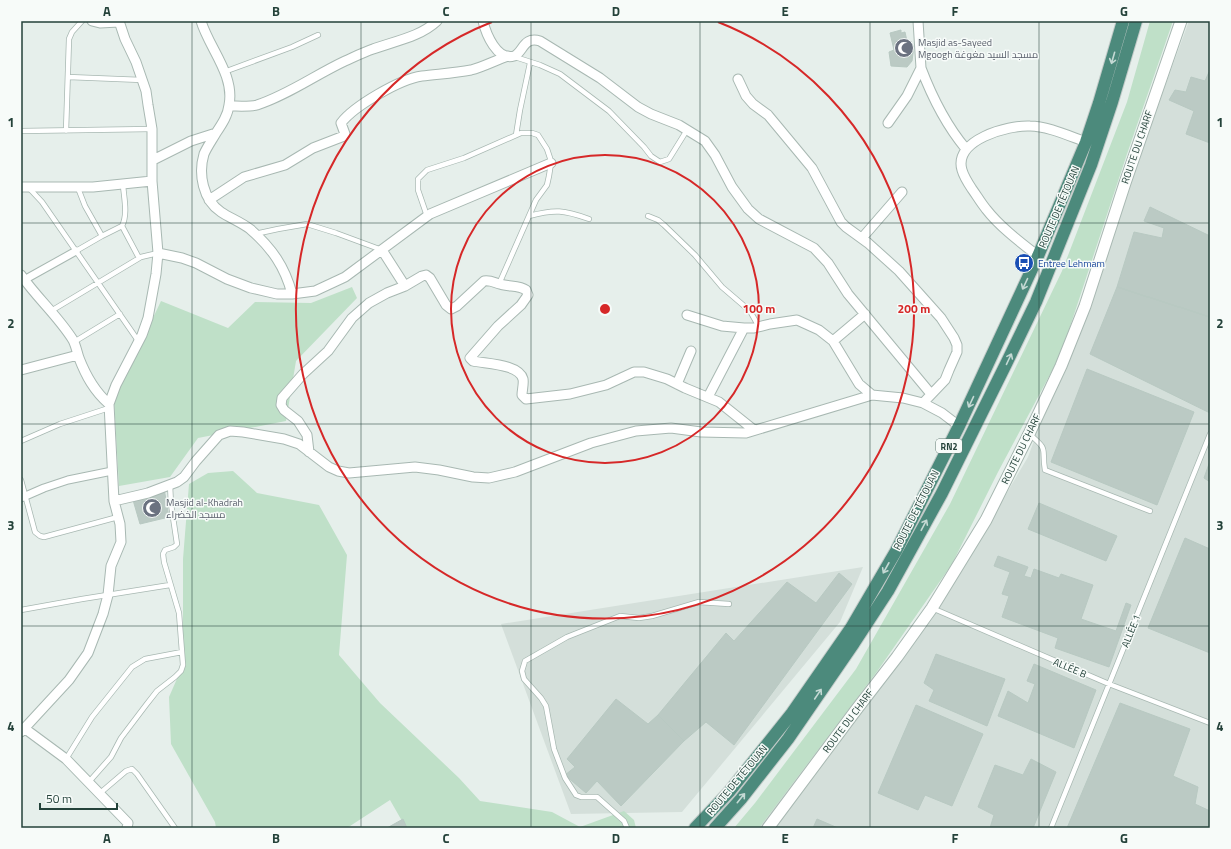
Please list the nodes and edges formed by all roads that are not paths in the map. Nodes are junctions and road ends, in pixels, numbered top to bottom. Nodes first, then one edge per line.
1 (82, 21) edge
2 (92, 21) edge
3 (200, 21) edge
4 (437, 21) edge
5 (483, 21) edge
6 (918, 21) edge
7 (1124, 21) edge
8 (1136, 21) edge
9 (1181, 21) edge
10 (119, 22) edge
11 (318, 35) dead end
12 (510, 56) junction
13 (530, 63) junction
14 (921, 68) junction
15 (224, 72) junction
16 (68, 77) junction
17 (738, 79) dead end
18 (142, 80) junction
19 (229, 106) junction
20 (888, 123) dead end
21 (152, 129) junction
22 (687, 130) junction
23 (21, 131) edge
24 (66, 131) junction
25 (216, 133) junction
26 (516, 135) junction
27 (1086, 142) junction
28 (966, 149) junction
29 (153, 160) junction
30 (551, 163) junction
31 (152, 181) junction
32 (123, 185) junction
33 (24, 187) edge
34 (78, 188) junction
35 (902, 192) dead end
36 (209, 200) junction
37 (427, 216) junction
38 (529, 216) junction
39 (648, 216) dead end
40 (589, 219) dead end
41 (122, 226) junction
42 (255, 234) junction
43 (102, 236) junction
44 (862, 238) junction
45 (382, 250) junction
46 (76, 251) junction
47 (158, 253) junction
48 (1038, 256) junction
49 (139, 258) junction
50 (23, 278) edge
51 (96, 283) junction
52 (499, 284) junction
53 (405, 286) junction
54 (292, 294) junction
55 (51, 311) junction
56 (120, 314) junction
57 (865, 314) junction
58 (687, 315) dead end
59 (759, 327) junction
60 (744, 328) junction
61 (833, 341) junction
62 (74, 342) junction
63 (138, 342) junction
64 (691, 351) dead end
65 (78, 355) junction
66 (21, 370) edge
67 (677, 384) junction
68 (931, 394) junction
69 (872, 395) junction
70 (708, 397) junction
71 (923, 402) junction
72 (109, 406) junction
73 (959, 426) junction
74 (754, 430) junction
75 (1029, 434) junction
76 (1210, 434) edge
77 (21, 441) edge
78 (309, 452) junction
79 (112, 471) junction
80 (21, 480) edge
81 (170, 485) junction
82 (24, 497) edge
83 (114, 501) junction
84 (1150, 511) dead end
85 (118, 518) junction
86 (170, 585) junction
87 (108, 595) junction
88 (729, 604) dead end
89 (932, 608) junction
90 (21, 610) edge
91 (182, 652) junction
92 (1109, 684) junction
93 (1210, 724) edge
94 (23, 730) edge
95 (66, 759) junction
96 (88, 783) junction
97 (99, 794) junction
98 (127, 828) edge
99 (175, 828) edge
100 (627, 828) edge
101 (695, 828) edge
102 (715, 828) edge
103 (768, 828) edge
104 (1050, 828) edge

1 - 16 lane
2 - 10 street
3 - 15 street
4 - 19 street
5 - 12 street
6 - 14 street
7 -> 27 highway, ROUTE DE TÉTOUAN / RN2
102 -> 8 highway, ROUTE DE TÉTOUAN / RN2
9 - 75 street, ROUTE DU CHARF
10 - 18 street
11 - 15 lane
12 - 13 lane
12 - 22 street
12 - 36 street
13 - 22 lane
13 - 26 lane
14 - 20 street
14 - 28 street
15 - 19 street
16 - 18 lane
16 - 24 lane
17 - 44 street
18 - 21 street
19 - 25 street
21 - 24 lane
21 - 29 street
22 - 57 street
23 - 24 lane
25 - 29 street
25 - 36 street
26 - 30 lane
26 - 37 lane
27 - 28 street
27 - 48 highway, ROUTE DE TÉTOUAN / RN2
28 - 48 street
29 - 31 street
30 - 37 street
30 - 38 lane
31 - 32 street
31 - 47 street
32 - 34 street
32 - 41 lane
33 - 34 street
33 - 46 lane
34 - 43 lane
35 - 44 street
36 - 42 street
37 - 45 street
38 - 40 lane
38 - 52 lane
39 - 59 lane
41 - 43 lane
41 - 49 lane
42 - 45 lane
42 - 54 street
43 - 46 lane
44 - 68 street
45 - 53 street
45 - 54 street
46 - 50 street
46 - 51 lane
47 - 49 lane
47 - 54 street
47 - 63 street
48 -> 73 highway, ROUTE DE TÉTOUAN / RN2
49 - 51 lane
50 - 55 street
51 - 55 lane
51 - 56 lane
52 - 53 street
52 - 67 street
53 - 78 street
55 - 62 street
56 - 62 lane
56 - 63 lane
57 - 61 street
57 - 68 street
58 - 60 street
59 - 60 street
59 - 61 street
60 - 70 street
61 - 69 street
62 - 65 street
63 - 72 street
64 - 67 street
65 - 66 street
65 - 72 street
67 - 70 street
68 - 71 street
69 - 71 street
69 - 74 street
70 - 74 street
71 - 73 street
72 - 77 lane
72 - 79 street
73 -> 101 highway, ROUTE DE TÉTOUAN / RN2
74 - 78 street
75 - 84 lane
75 - 89 street, ROUTE DU CHARF
76 - 92 lane, ALLÉE 1
78 - 81 street
79 - 82 street
79 - 83 street
80 - 82 lane
81 - 83 street
81 - 86 lane
82 - 85 lane
83 - 85 street
85 - 87 street
86 - 87 lane
86 - 91 lane
87 - 90 lane
87 - 94 street
88 - 100 lane
89 - 92 lane, ALLÉE B
89 - 103 street, ROUTE DU CHARF
91 - 95 lane
91 - 96 lane
92 - 93 lane, ALLÉE B
92 - 104 lane, ALLÉE 1
94 - 95 street
95 - 96 street
96 - 97 street
97 - 98 street
97 - 99 lane

